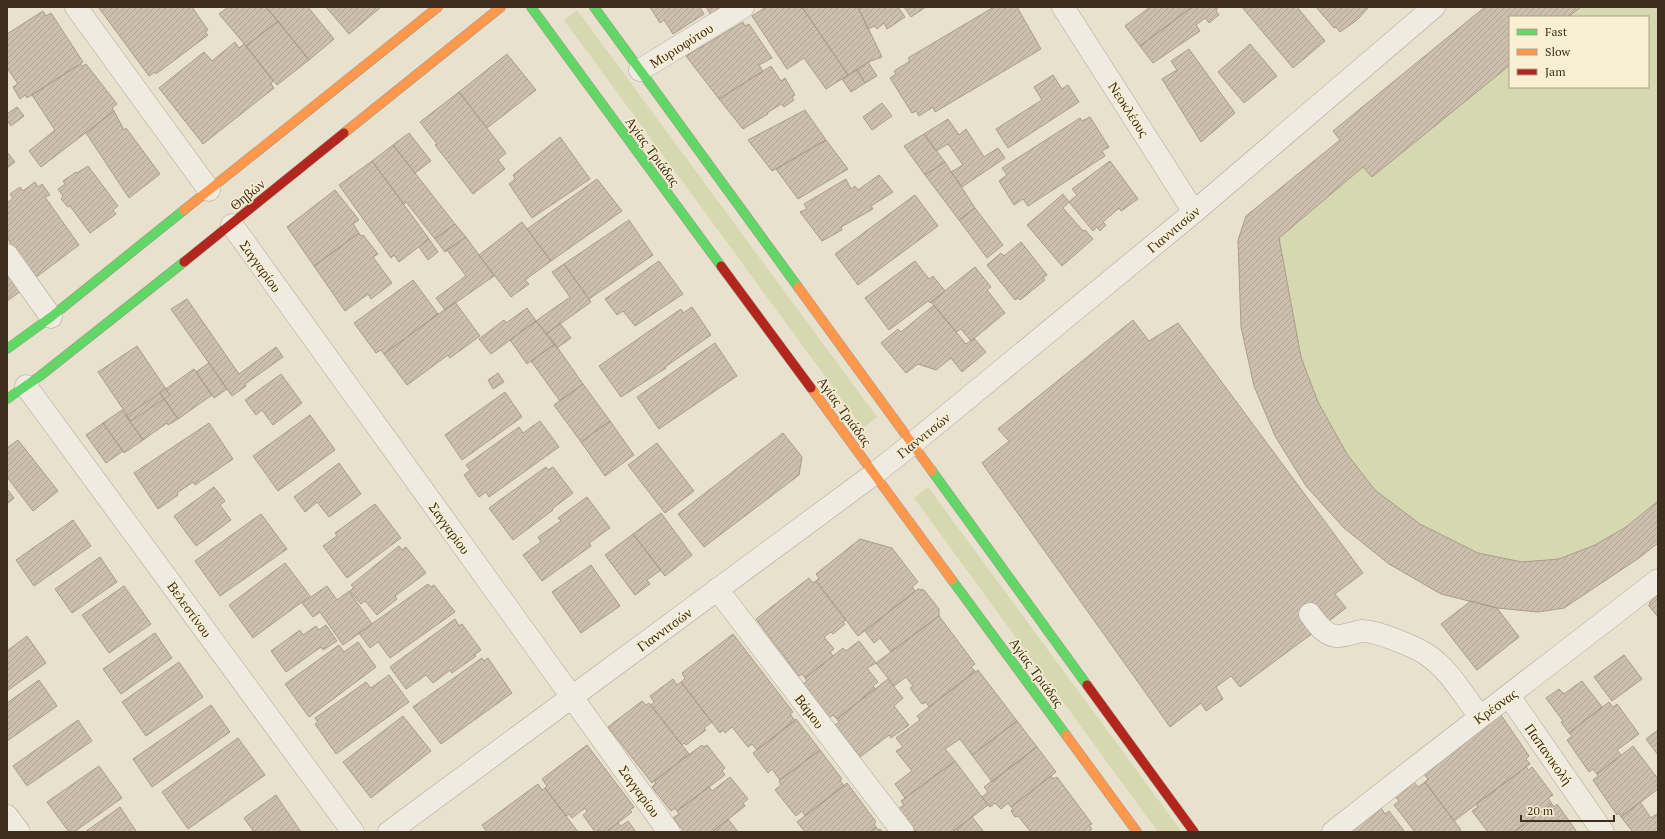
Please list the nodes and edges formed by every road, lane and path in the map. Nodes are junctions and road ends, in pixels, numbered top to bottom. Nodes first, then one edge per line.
1 (76, 7) edge
2 (438, 7) edge
3 (501, 7) edge
4 (531, 7) edge
5 (594, 7) edge
6 (743, 7) edge
7 (1063, 7) edge
8 (1434, 7) edge
9 (640, 70) junction
10 (209, 190) junction
11 (1194, 212) junction
12 (232, 225) junction
13 (7, 254) edge
14 (51, 317) junction
15 (7, 349) edge
16 (26, 386) junction
17 (7, 399) edge
18 (912, 444) junction
19 (874, 474) junction
20 (1658, 580) edge
21 (717, 589) junction
22 (1310, 614) dead end
23 (572, 696) junction
24 (1509, 696) junction
25 (1480, 717) junction
26 (7, 816) edge
27 (19, 832) edge
28 (353, 832) edge
29 (388, 832) edge
30 (669, 832) edge
31 (903, 832) edge
32 (1138, 832) edge
33 (1194, 832) edge
34 (1333, 832) edge
35 (1603, 832) edge

1 - 10 street
2 - 10 street, Θηβών
3 - 12 street, Θηβών
4 - 19 street, Αγίας Τριάδας
5 - 9 street
6 - 9 street, Μυριοφύτου
7 - 11 street, Νεοκλέους
8 - 11 street, Γιαννιτσών
9 - 18 street
10 - 14 street, Θηβών
11 - 18 street, Γιαννιτσών
12 - 16 street, Θηβών
12 - 23 street, Σαγγαρίου
13 - 14 street
14 - 15 street, Θηβών
16 - 17 street, Θηβών
16 - 28 street, Βελεστίνου
18 - 19 street, Γιαννιτσών
18 - 33 street
19 - 21 street, Γιαννιτσών
19 - 32 street, Αγίας Τριάδας
20 - 24 street, Κρέσνας
21 - 23 street, Γιαννιτσών
21 - 31 street, Βάμου
22 - 25 street
23 - 29 street, Γιαννιτσών
23 - 30 street, Σαγγαρίου
24 - 25 street, Κρέσνας
24 - 35 street, Παπανικολή
25 - 34 street, Κρέσνας
26 - 27 street

